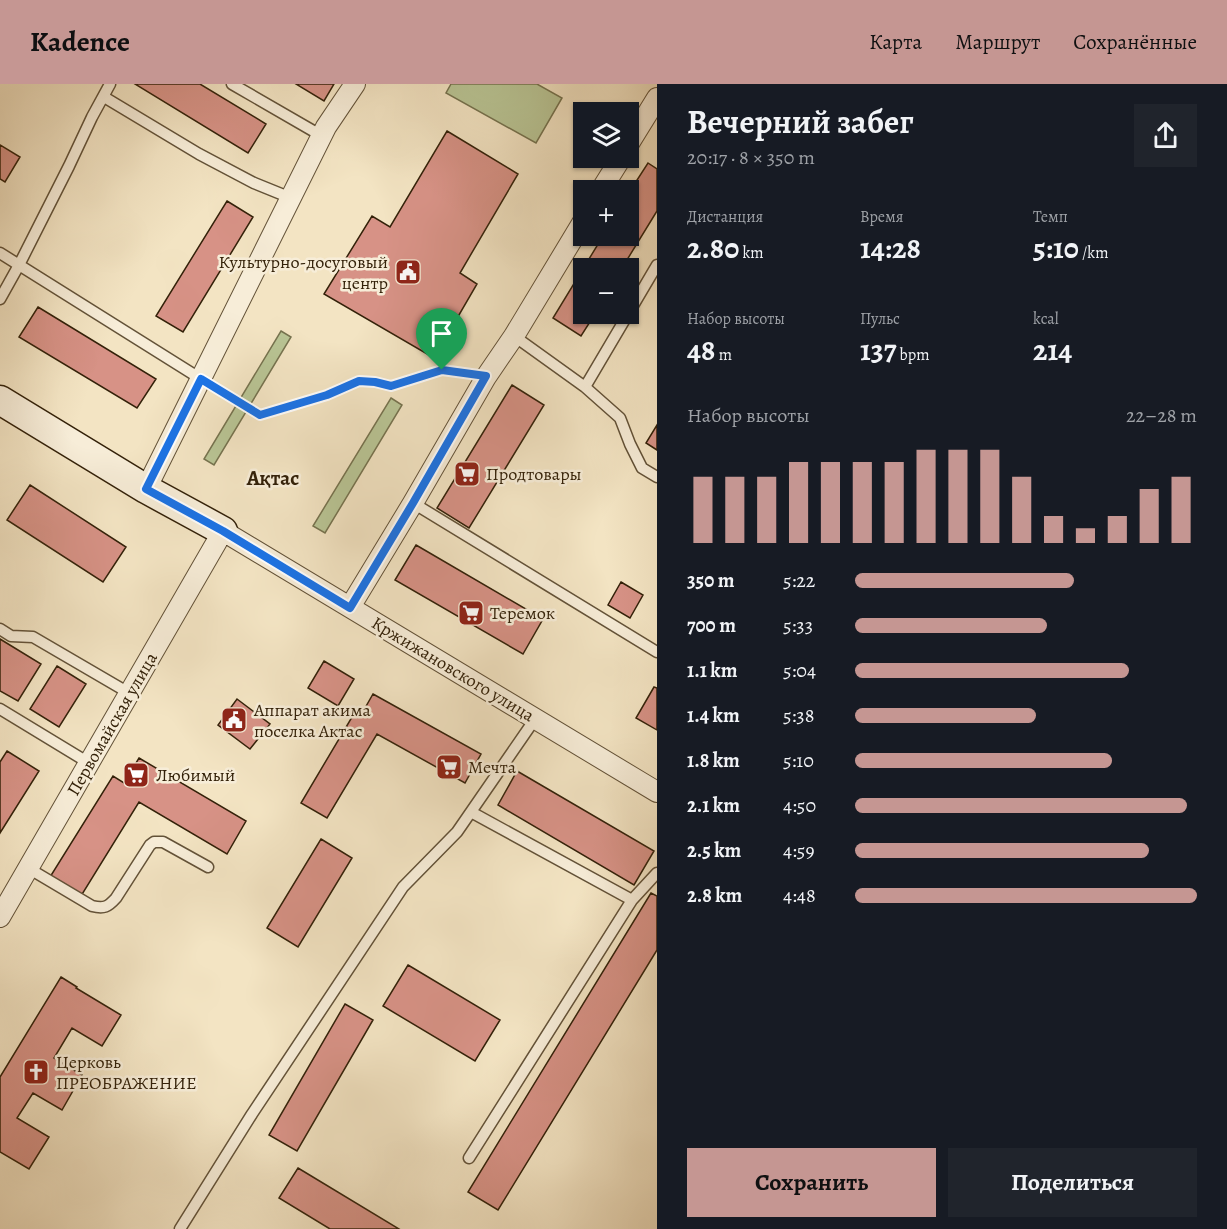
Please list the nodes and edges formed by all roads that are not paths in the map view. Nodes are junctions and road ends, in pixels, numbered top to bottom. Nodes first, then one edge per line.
1 (110, 84) edge
2 (232, 84) edge
3 (354, 84) edge
4 (104, 97) junction
5 (656, 102) edge
6 (639, 128) edge
7 (322, 136) junction
8 (291, 198) junction
9 (573, 238) edge
10 (0, 253) edge
11 (19, 265) junction
12 (657, 266) edge
13 (0, 299) edge
14 (514, 336) junction
15 (201, 379) junction
16 (585, 387) junction
17 (0, 400) edge
18 (657, 477) edge
19 (146, 489) junction
20 (413, 503) junction
21 (223, 531) junction
22 (350, 608) junction
23 (0, 629) edge
24 (657, 652) edge
25 (129, 693) junction
26 (0, 709) edge
27 (535, 719) junction
28 (89, 763) junction
29 (657, 792) edge
30 (471, 812) junction
31 (208, 867) dead end
32 (28, 868) junction
33 (657, 873) edge
34 (632, 900) junction
35 (0, 917) edge
36 (469, 1158) dead end
37 (180, 1229) edge

1 - 4 lane
2 - 7 lane
3 - 7 street
4 - 8 lane
4 - 11 lane
5 - 6 street
7 - 8 street
8 - 15 street
9 - 14 street
10 - 11 lane
11 - 13 lane
11 - 15 lane
12 - 16 lane
14 - 16 lane
14 - 20 street
15 - 19 street
16 - 18 lane
17 - 19 street, Кржижановского улица
19 - 21 street, Кржижановского улица
20 - 22 street
20 - 24 lane
21 - 22 street, Кржижановского улица
21 - 25 street, Первомайская улица
22 - 27 street, Кржижановского улица
23 - 25 lane
25 - 28 street, Первомайская улица
26 - 28 lane
27 - 29 street, Кржижановского улица
27 - 30 lane
28 - 32 street, Первомайская улица
30 - 34 lane
30 - 37 lane
31 - 32 lane
32 - 35 street, Первомайская улица
33 - 34 lane
34 - 36 lane

